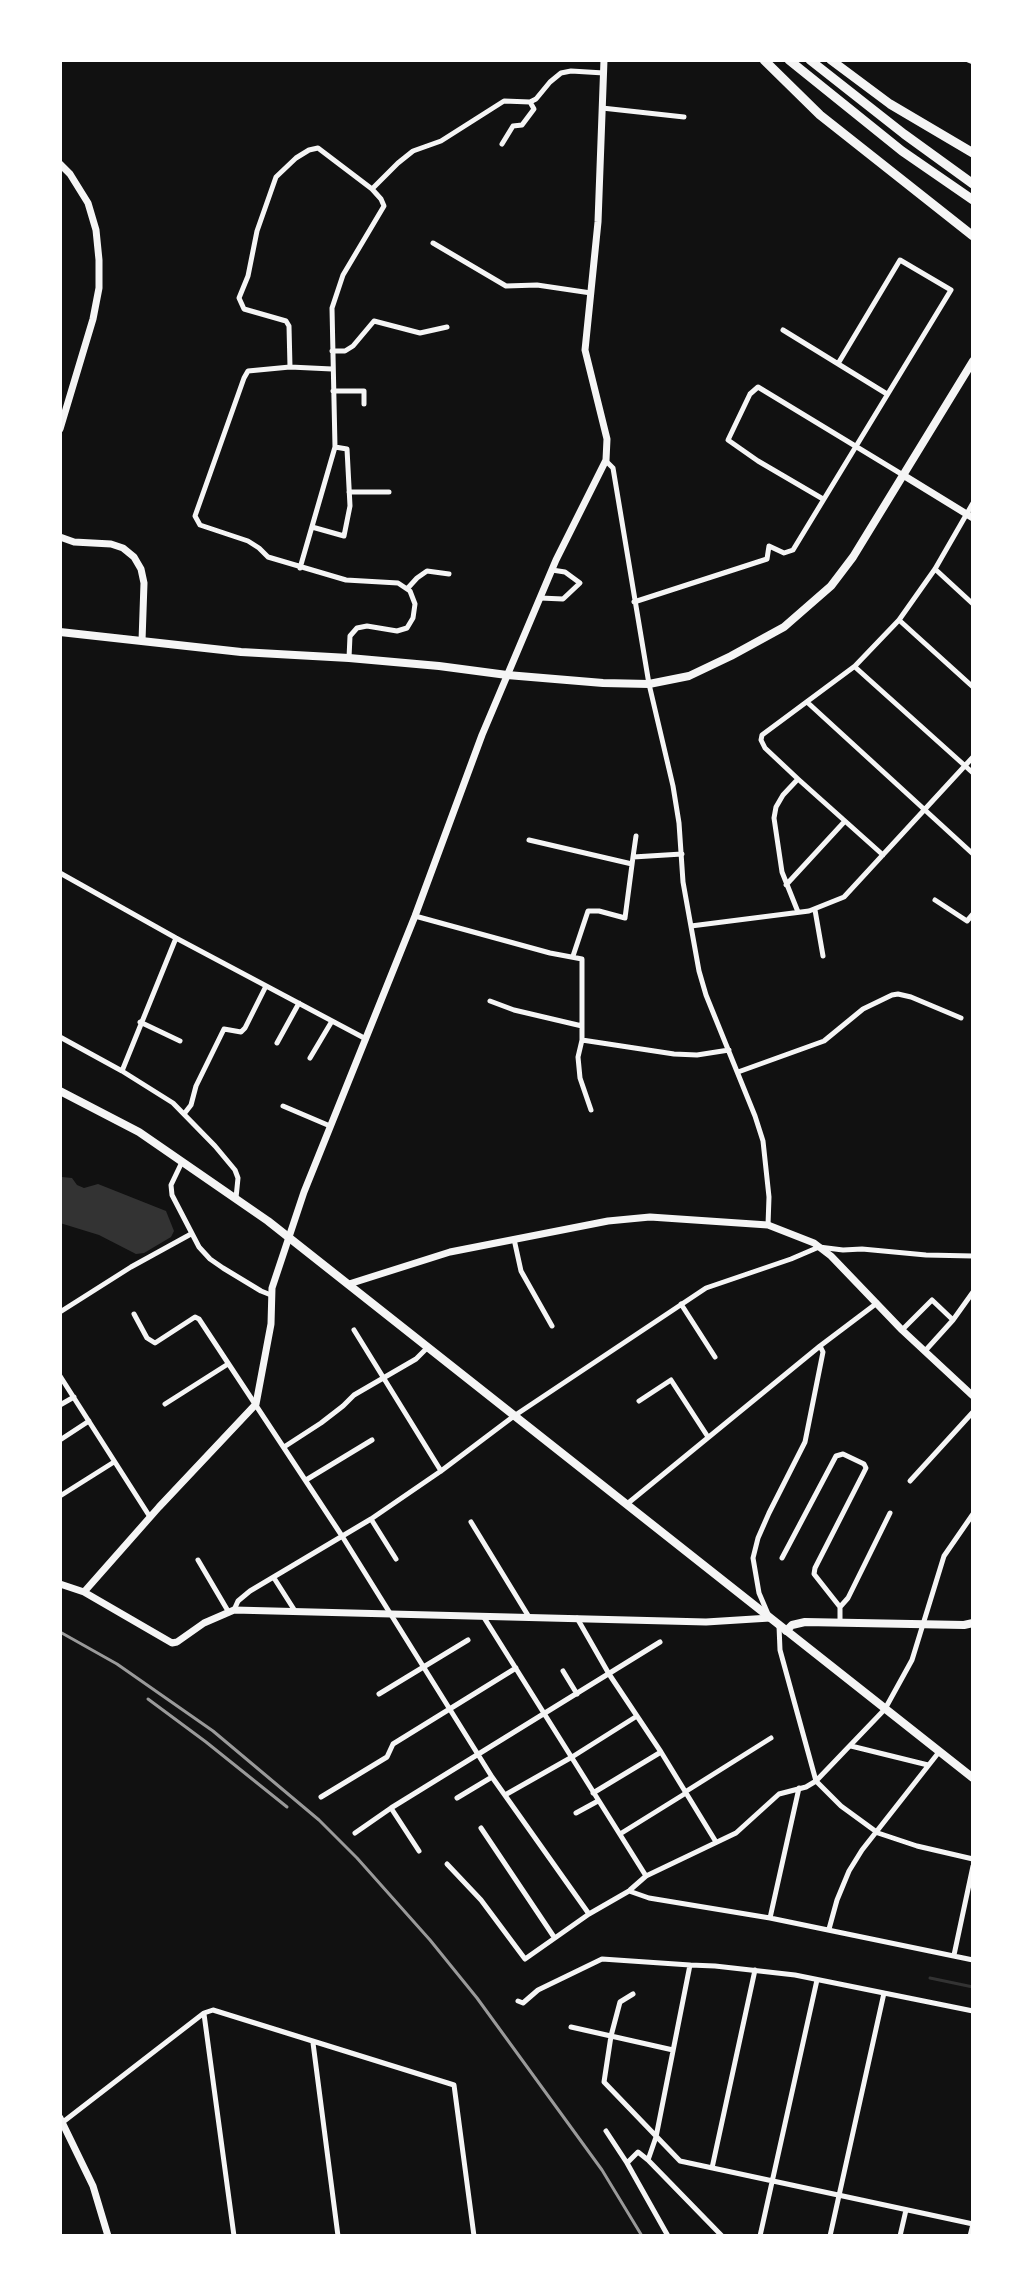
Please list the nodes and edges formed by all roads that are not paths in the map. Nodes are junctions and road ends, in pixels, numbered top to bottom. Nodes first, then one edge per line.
1 (604, 60) edge
2 (764, 60) edge
3 (789, 60) edge
4 (810, 60) edge
5 (831, 60) edge
6 (604, 73) junction
7 (530, 102) junction
8 (602, 108) junction
9 (684, 117) dead end
10 (502, 144) dead end
11 (973, 153) edge
12 (60, 164) edge
13 (973, 184) edge
14 (372, 189) junction
15 (973, 200) edge
16 (973, 236) edge
17 (433, 243) dead end
18 (591, 293) junction
19 (447, 327) dead end
20 (783, 330) dead end
21 (332, 351) junction
22 (973, 361) edge
23 (839, 362) junction
24 (290, 367) junction
25 (332, 369) junction
26 (333, 391) junction
27 (887, 394) junction
28 (364, 404) dead end
29 (60, 429) edge
30 (856, 445) junction
31 (335, 447) junction
32 (606, 460) junction
33 (903, 475) junction
34 (349, 492) junction
35 (389, 492) dead end
36 (823, 499) junction
37 (973, 503) edge
38 (970, 515) edge
39 (312, 527) junction
40 (60, 537) edge
41 (300, 568) junction
42 (935, 569) junction
43 (552, 570) junction
44 (449, 574) dead end
45 (407, 589) junction
46 (540, 598) junction
47 (634, 602) junction
48 (973, 604) edge
49 (899, 620) junction
50 (60, 632) edge
51 (142, 641) junction
52 (349, 658) junction
53 (855, 666) junction
54 (507, 675) junction
55 (649, 684) junction
56 (973, 687) edge
57 (807, 702) junction
58 (973, 757) edge
59 (965, 766) junction
60 (973, 773) edge
61 (798, 779) junction
62 (925, 809) junction
63 (845, 821) junction
64 (636, 836) dead end
65 (529, 840) dead end
66 (682, 854) junction
67 (973, 854) edge
68 (883, 855) junction
69 (633, 861) junction
70 (60, 873) edge
71 (786, 885) junction
72 (935, 900) dead end
73 (815, 910) junction
74 (798, 912) junction
75 (973, 914) edge
76 (415, 916) junction
77 (691, 926) junction
78 (176, 938) junction
79 (573, 956) junction
80 (823, 956) dead end
81 (266, 986) junction
82 (490, 1001) dead end
83 (299, 1003) junction
84 (961, 1018) dead end
85 (332, 1021) junction
86 (140, 1022) junction
87 (582, 1026) junction
88 (60, 1037) edge
89 (366, 1039) junction
90 (582, 1040) junction
91 (180, 1041) dead end
92 (277, 1043) dead end
93 (729, 1050) junction
94 (310, 1058) dead end
95 (122, 1071) junction
96 (738, 1072) junction
97 (60, 1091) edge
98 (283, 1106) dead end
99 (591, 1110) dead end
100 (184, 1114) junction
101 (330, 1126) junction
102 (182, 1162) junction
103 (236, 1198) junction
104 (768, 1225) junction
105 (191, 1234) junction
106 (288, 1239) junction
107 (514, 1239) junction
108 (819, 1247) junction
109 (973, 1256) edge
110 (349, 1284) junction
111 (973, 1292) edge
112 (271, 1295) junction
113 (877, 1303) junction
114 (681, 1304) junction
115 (60, 1312) edge
116 (134, 1314) dead end
117 (953, 1320) junction
118 (552, 1326) dead end
119 (354, 1330) dead end
120 (902, 1330) junction
121 (820, 1346) junction
122 (428, 1347) junction
123 (925, 1351) junction
124 (715, 1357) dead end
125 (228, 1364) junction
126 (60, 1376) edge
127 (383, 1378) junction
128 (973, 1396) edge
129 (74, 1397) junction
130 (639, 1401) dead end
131 (165, 1404) dead end
132 (256, 1404) junction
133 (60, 1405) edge
134 (973, 1412) edge
135 (514, 1416) junction
136 (89, 1421) junction
137 (708, 1437) junction
138 (60, 1440) edge
139 (372, 1440) dead end
140 (284, 1447) junction
141 (114, 1462) junction
142 (441, 1471) junction
143 (306, 1480) junction
144 (910, 1481) dead end
145 (60, 1496) edge
146 (626, 1504) junction
147 (890, 1513) dead end
148 (973, 1514) edge
149 (150, 1517) junction
150 (371, 1519) junction
151 (471, 1522) dead end
152 (342, 1536) junction
153 (782, 1558) dead end
154 (396, 1559) dead end
155 (198, 1560) dead end
156 (274, 1578) junction
157 (60, 1584) edge
158 (84, 1592) junction
159 (840, 1607) junction
160 (231, 1610) junction
161 (296, 1612) junction
162 (391, 1615) junction
163 (483, 1615) junction
164 (529, 1617) junction
165 (577, 1618) junction
166 (770, 1618) junction
167 (840, 1623) junction
168 (973, 1623) edge
169 (924, 1625) junction
170 (782, 1628) junction
171 (468, 1640) dead end
172 (660, 1642) dead end
173 (424, 1668) junction
174 (516, 1668) junction
175 (563, 1671) dead end
176 (609, 1674) junction
177 (379, 1694) dead end
178 (577, 1694) junction
179 (449, 1709) junction
180 (885, 1709) junction
181 (544, 1714) junction
182 (637, 1716) junction
183 (771, 1738) dead end
184 (850, 1746) junction
185 (661, 1752) junction
186 (939, 1752) junction
187 (478, 1754) junction
188 (572, 1757) junction
189 (928, 1765) junction
190 (492, 1777) junction
191 (973, 1778) edge
192 (816, 1781) junction
193 (799, 1787) junction
194 (685, 1792) junction
195 (593, 1793) junction
196 (505, 1795) junction
197 (321, 1797) dead end
198 (457, 1798) dead end
199 (598, 1801) junction
200 (391, 1808) junction
201 (576, 1813) dead end
202 (481, 1828) dead end
203 (355, 1833) dead end
204 (878, 1833) junction
205 (620, 1834) junction
206 (716, 1842) junction
207 (419, 1851) dead end
208 (973, 1859) edge
209 (447, 1864) dead end
210 (973, 1866) edge
211 (646, 1876) junction
212 (629, 1891) junction
213 (589, 1914) junction
214 (770, 1918) junction
215 (829, 1930) junction
216 (554, 1937) junction
217 (954, 1955) junction
218 (973, 1960) edge
219 (690, 1965) junction
220 (755, 1970) junction
221 (817, 1980) junction
222 (884, 1993) junction
223 (633, 1994) dead end
224 (518, 2001) dead end
225 (973, 2011) edge
226 (204, 2013) junction
227 (571, 2027) dead end
228 (611, 2036) junction
229 (313, 2043) junction
230 (673, 2050) junction
231 (61, 2120) edge
232 (606, 2131) dead end
233 (656, 2137) junction
234 (648, 2160) junction
235 (627, 2163) junction
236 (712, 2168) junction
237 (774, 2180) junction
238 (840, 2196) junction
239 (906, 2210) junction
240 (108, 2236) edge
241 (234, 2236) edge
242 (338, 2236) edge
243 (474, 2236) edge
244 (668, 2236) edge
245 (722, 2236) edge
246 (760, 2236) edge
247 (830, 2236) edge
248 (900, 2236) edge
249 (970, 2236) edge

1 - 6 street
2 - 16 highway
3 - 15 highway
4 - 13 highway
5 - 11 highway
6 - 7 street
6 - 8 street
7 - 10 street
7 - 14 street
8 - 9 street
8 - 18 street
12 - 29 street
14 - 21 street
14 - 24 street
17 - 18 street
18 - 32 street
19 - 21 street
20 - 23 street
21 - 25 street
22 - 33 main road
23 - 27 street
23 - 27 street
24 - 25 street
24 - 41 street
25 - 26 street
26 - 28 street
26 - 31 street
27 - 30 street
30 - 33 street
30 - 36 street
30 - 36 street
31 - 34 street
31 - 39 street
32 - 43 street
32 - 47 street
33 - 38 street
33 - 55 main road
34 - 35 street
34 - 39 street
36 - 47 street
37 - 38 street
38 - 42 street
39 - 41 street
40 - 51 street
41 - 45 street
42 - 48 street
42 - 49 street
43 - 46 street
43 - 46 street
44 - 45 street
45 - 52 street
46 - 54 street
47 - 55 street
49 - 53 street
49 - 56 street
50 - 51 main road
51 - 52 main road
52 - 54 main road
53 - 57 street
53 - 59 street
54 - 55 main road
54 - 76 street
55 - 66 street
57 - 61 street
57 - 62 street
58 - 59 street
59 - 60 street
59 - 62 street
61 - 63 street
61 - 71 street
62 - 67 street
62 - 68 street
63 - 68 street
63 - 71 street
64 - 69 street
65 - 69 street
66 - 69 street
66 - 77 street
68 - 73 street
69 - 79 street
70 - 78 street
71 - 74 street
72 - 75 street
73 - 74 street
73 - 80 street
74 - 77 street
76 - 79 street
76 - 89 street
77 - 93 street
78 - 81 street
78 - 86 street
79 - 87 street
81 - 83 street
81 - 100 street
82 - 87 street
83 - 85 street
83 - 92 street
84 - 96 street
85 - 89 street
85 - 94 street
86 - 91 street
86 - 95 street
87 - 90 street
88 - 95 street
89 - 101 street
90 - 93 street
90 - 99 street
93 - 96 street
95 - 100 street
96 - 104 street
97 - 102 main road
98 - 101 street
100 - 103 street
101 - 106 street
102 - 103 main road
102 - 105 street
103 - 106 main road
104 - 107 street
104 - 108 street
105 - 112 street
105 - 115 street
106 - 110 main road
106 - 112 street
107 - 110 street
107 - 118 street
108 - 109 street
108 - 113 street
108 - 114 street
110 - 122 main road
111 - 117 street
112 - 132 street
113 - 120 street
113 - 121 street
114 - 124 street
114 - 135 street
116 - 125 street
117 - 120 street
117 - 123 street
119 - 127 street
120 - 123 street
121 - 137 street
121 - 166 street
122 - 127 street
122 - 135 main road
123 - 128 street
125 - 131 street
125 - 132 street
126 - 129 street
127 - 140 street
127 - 142 street
129 - 133 street
129 - 136 street
130 - 137 street
132 - 140 street
132 - 149 street
134 - 144 street
135 - 142 street
135 - 146 main road
136 - 138 street
136 - 141 street
137 - 146 street
139 - 143 street
140 - 143 street
141 - 145 street
141 - 149 street
142 - 150 street
143 - 152 street
146 - 166 main road
147 - 159 street
148 - 169 street
149 - 158 street
150 - 152 street
150 - 154 street
151 - 164 street
152 - 156 street
152 - 162 street
153 - 159 street
155 - 160 street
156 - 160 street
156 - 161 street
157 - 158 street
158 - 160 street
159 - 167 street
160 - 161 street
161 - 162 street
162 - 163 street
162 - 173 street
163 - 164 street
163 - 174 street
164 - 165 street
165 - 166 street
165 - 176 street
166 - 170 main road
167 - 169 main road
167 - 170 main road
168 - 169 main road
169 - 180 street
170 - 180 main road
170 - 192 street
171 - 173 street
172 - 176 street
173 - 177 street
173 - 179 street
174 - 179 street
174 - 181 street
175 - 178 street
176 - 178 street
176 - 182 street
178 - 181 street
179 - 187 street
179 - 197 street
180 - 184 street
180 - 186 main road
181 - 187 street
181 - 188 street
182 - 185 street
182 - 188 street
183 - 194 street
184 - 189 street
184 - 192 street
185 - 194 street
185 - 195 street
186 - 189 street
186 - 191 main road
187 - 190 street
187 - 200 street
188 - 195 street
188 - 196 street
189 - 204 street
190 - 196 street
190 - 198 street
192 - 193 street
192 - 204 street
193 - 206 street
193 - 214 street
194 - 205 street
194 - 206 street
195 - 199 street
196 - 213 street
199 - 201 street
199 - 205 street
200 - 203 street
200 - 207 street
202 - 216 street
204 - 208 street
204 - 215 street
205 - 211 street
206 - 211 street
209 - 216 street
210 - 217 street
211 - 212 street
212 - 213 street
212 - 214 street
213 - 216 street
214 - 215 street
215 - 217 street
217 - 218 street
219 - 220 street
219 - 224 street
219 - 230 street
220 - 221 street
220 - 236 street
221 - 222 street
221 - 237 street
222 - 225 street
222 - 238 street
223 - 228 street
226 - 229 street
226 - 231 street
226 - 241 street
227 - 228 street
228 - 230 street
228 - 233 street
229 - 242 street
229 - 243 street
230 - 233 street
231 - 240 street
232 - 235 street
233 - 234 street
233 - 236 street
234 - 235 street
234 - 245 street
235 - 244 street
236 - 237 street
237 - 238 street
237 - 246 street
238 - 239 street
238 - 247 street
239 - 248 street
239 - 249 street

